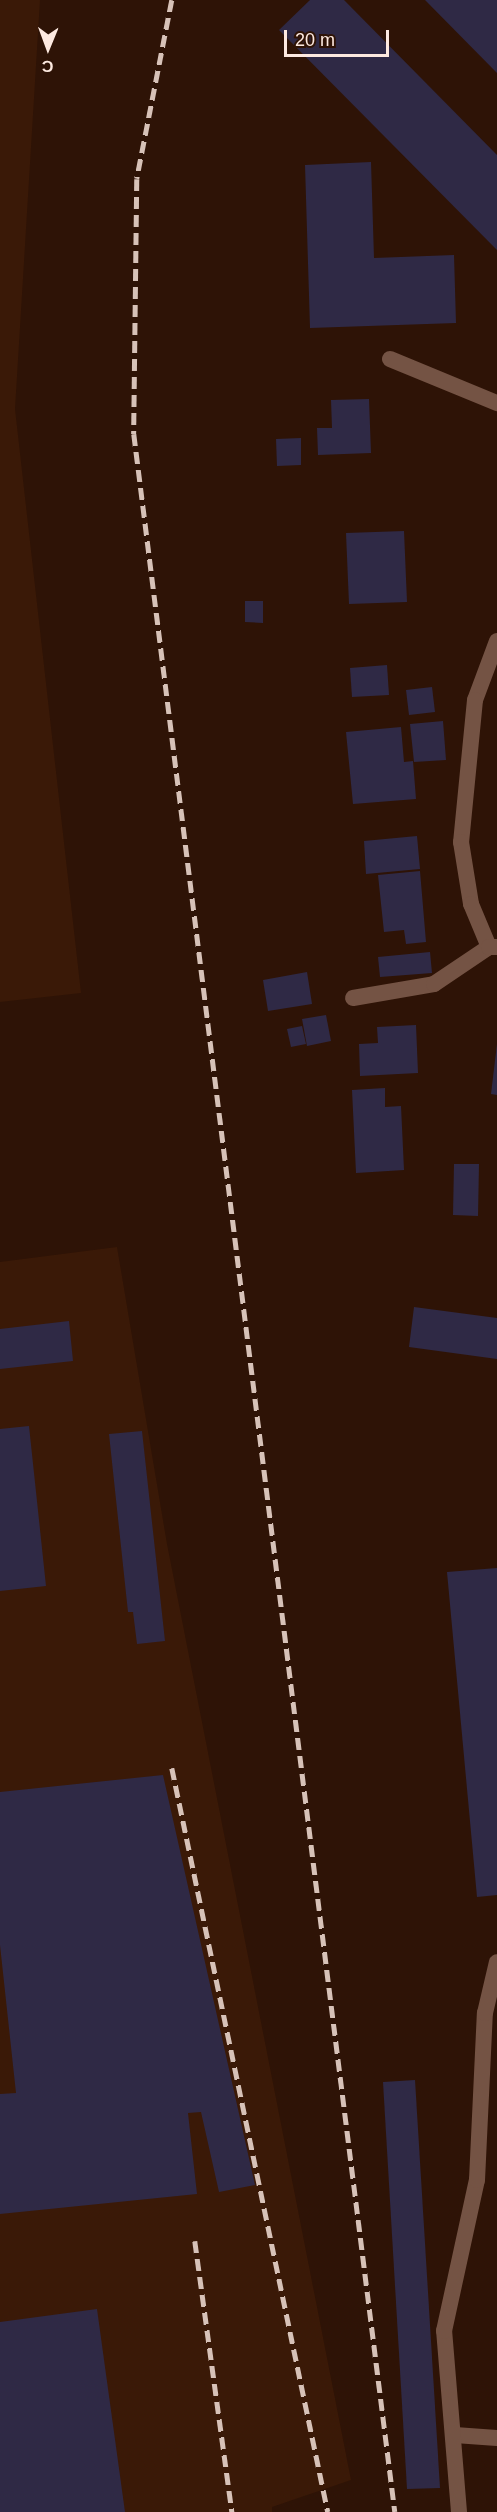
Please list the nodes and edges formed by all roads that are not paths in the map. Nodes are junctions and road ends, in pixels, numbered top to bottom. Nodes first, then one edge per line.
1 (390, 359) dead end
2 (497, 403) edge
3 (497, 641) edge
4 (493, 947) edge
5 (353, 998) dead end
6 (497, 1962) edge
7 (454, 2435) junction
8 (497, 2438) edge
9 (459, 2512) edge

1 - 2 street
3 - 4 street
4 - 5 street
6 - 7 street
7 - 8 street
7 - 9 street

